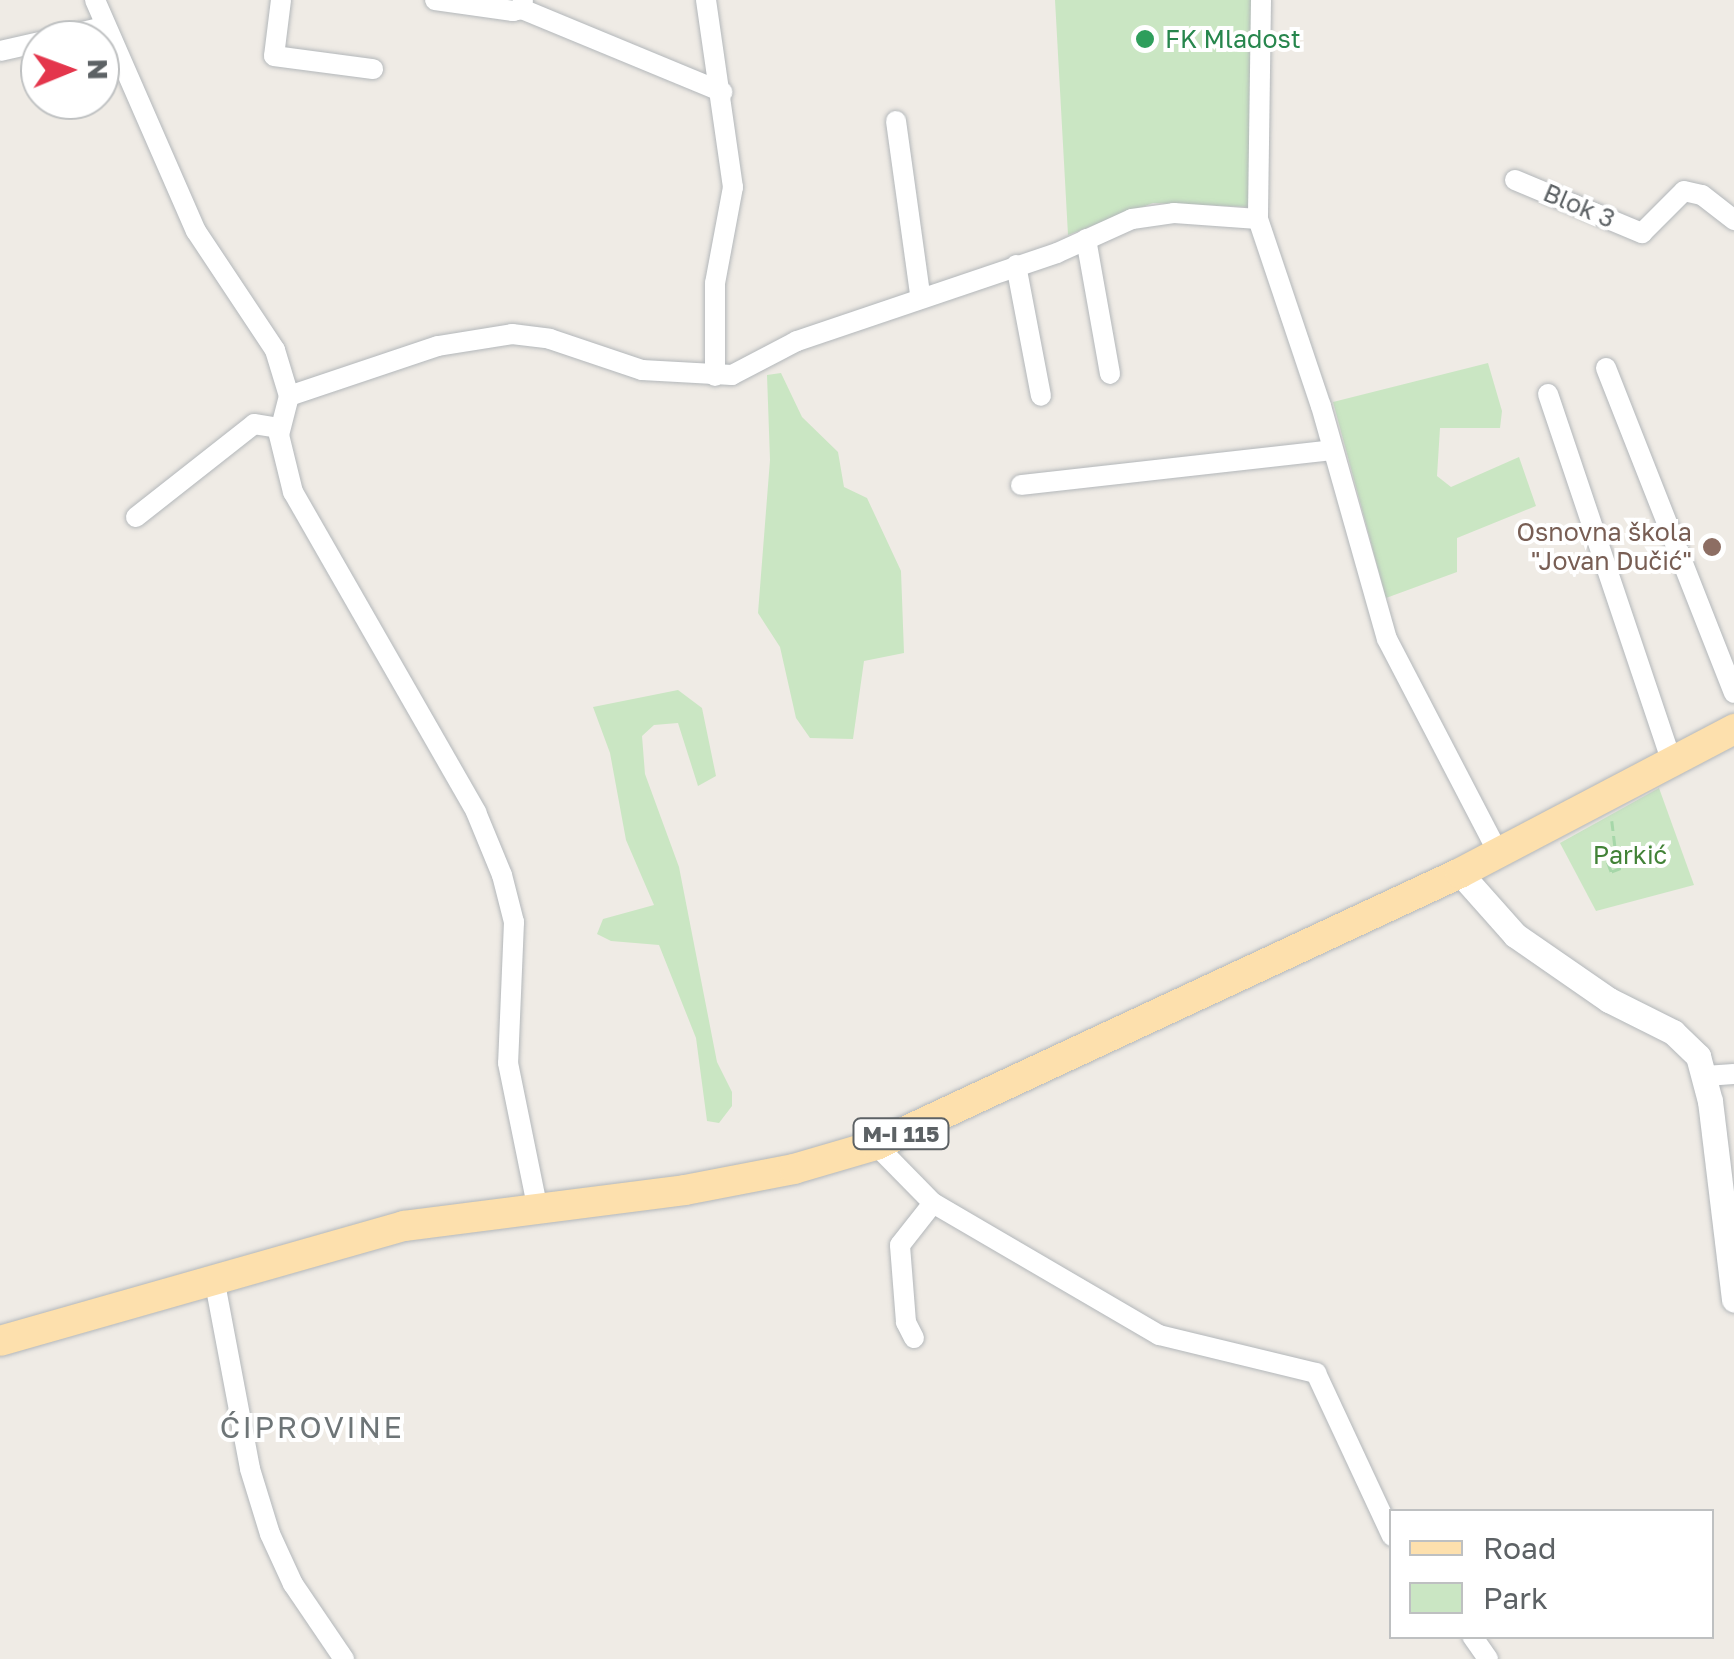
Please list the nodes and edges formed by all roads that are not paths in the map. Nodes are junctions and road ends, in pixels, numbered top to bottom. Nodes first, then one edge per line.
1 (280, 0) edge
2 (435, 0) edge
3 (706, 0) edge
4 (1261, 0) edge
5 (522, 4) edge
6 (120, 62) edge
7 (372, 69) dead end
8 (722, 92) junction
9 (896, 120) dead end
10 (1515, 180) dead end
11 (1258, 219) junction
12 (1734, 220) edge
13 (1086, 239) junction
14 (1016, 265) junction
15 (920, 295) junction
16 (1606, 368) dead end
17 (1110, 374) dead end
18 (715, 376) junction
19 (1548, 394) dead end
20 (290, 396) junction
21 (1041, 396) dead end
22 (280, 428) junction
23 (1331, 450) junction
24 (1021, 485) dead end
25 (136, 517) dead end
26 (1734, 694) edge
27 (1734, 729) edge
28 (1672, 762) junction
29 (1499, 854) junction
30 (1460, 873) junction
31 (1734, 1074) edge
32 (1705, 1076) junction
33 (876, 1145) junction
34 (933, 1203) junction
35 (537, 1206) junction
36 (214, 1278) junction
37 (1734, 1300) edge
38 (914, 1338) dead end
39 (0, 1341) edge
40 (1389, 1530) edge
41 (344, 1659) edge

1 - 7 street
2 - 5 street
3 - 8 street
4 - 11 street
5 - 8 street
6 - 20 street
8 - 18 street
9 - 15 street
10 - 12 street, Blok 3
11 - 13 street
11 - 23 street
13 - 14 street
13 - 17 street
14 - 15 street
14 - 21 street
15 - 18 street
16 - 26 street
18 - 20 street
19 - 28 street
20 - 22 street
22 - 25 street
22 - 35 street
23 - 24 street
23 - 29 street
27 - 28 main road, M-I 115
28 - 29 main road, M-I 115
29 - 30 main road, M-I 115
30 - 32 street
30 - 33 main road, M-I 115
31 - 32 street
32 - 37 street
33 - 34 street
33 - 35 main road, M-I 115
34 - 38 street
34 - 40 street
35 - 36 main road, M-I 115
36 - 39 main road, M-I 115
36 - 41 street

